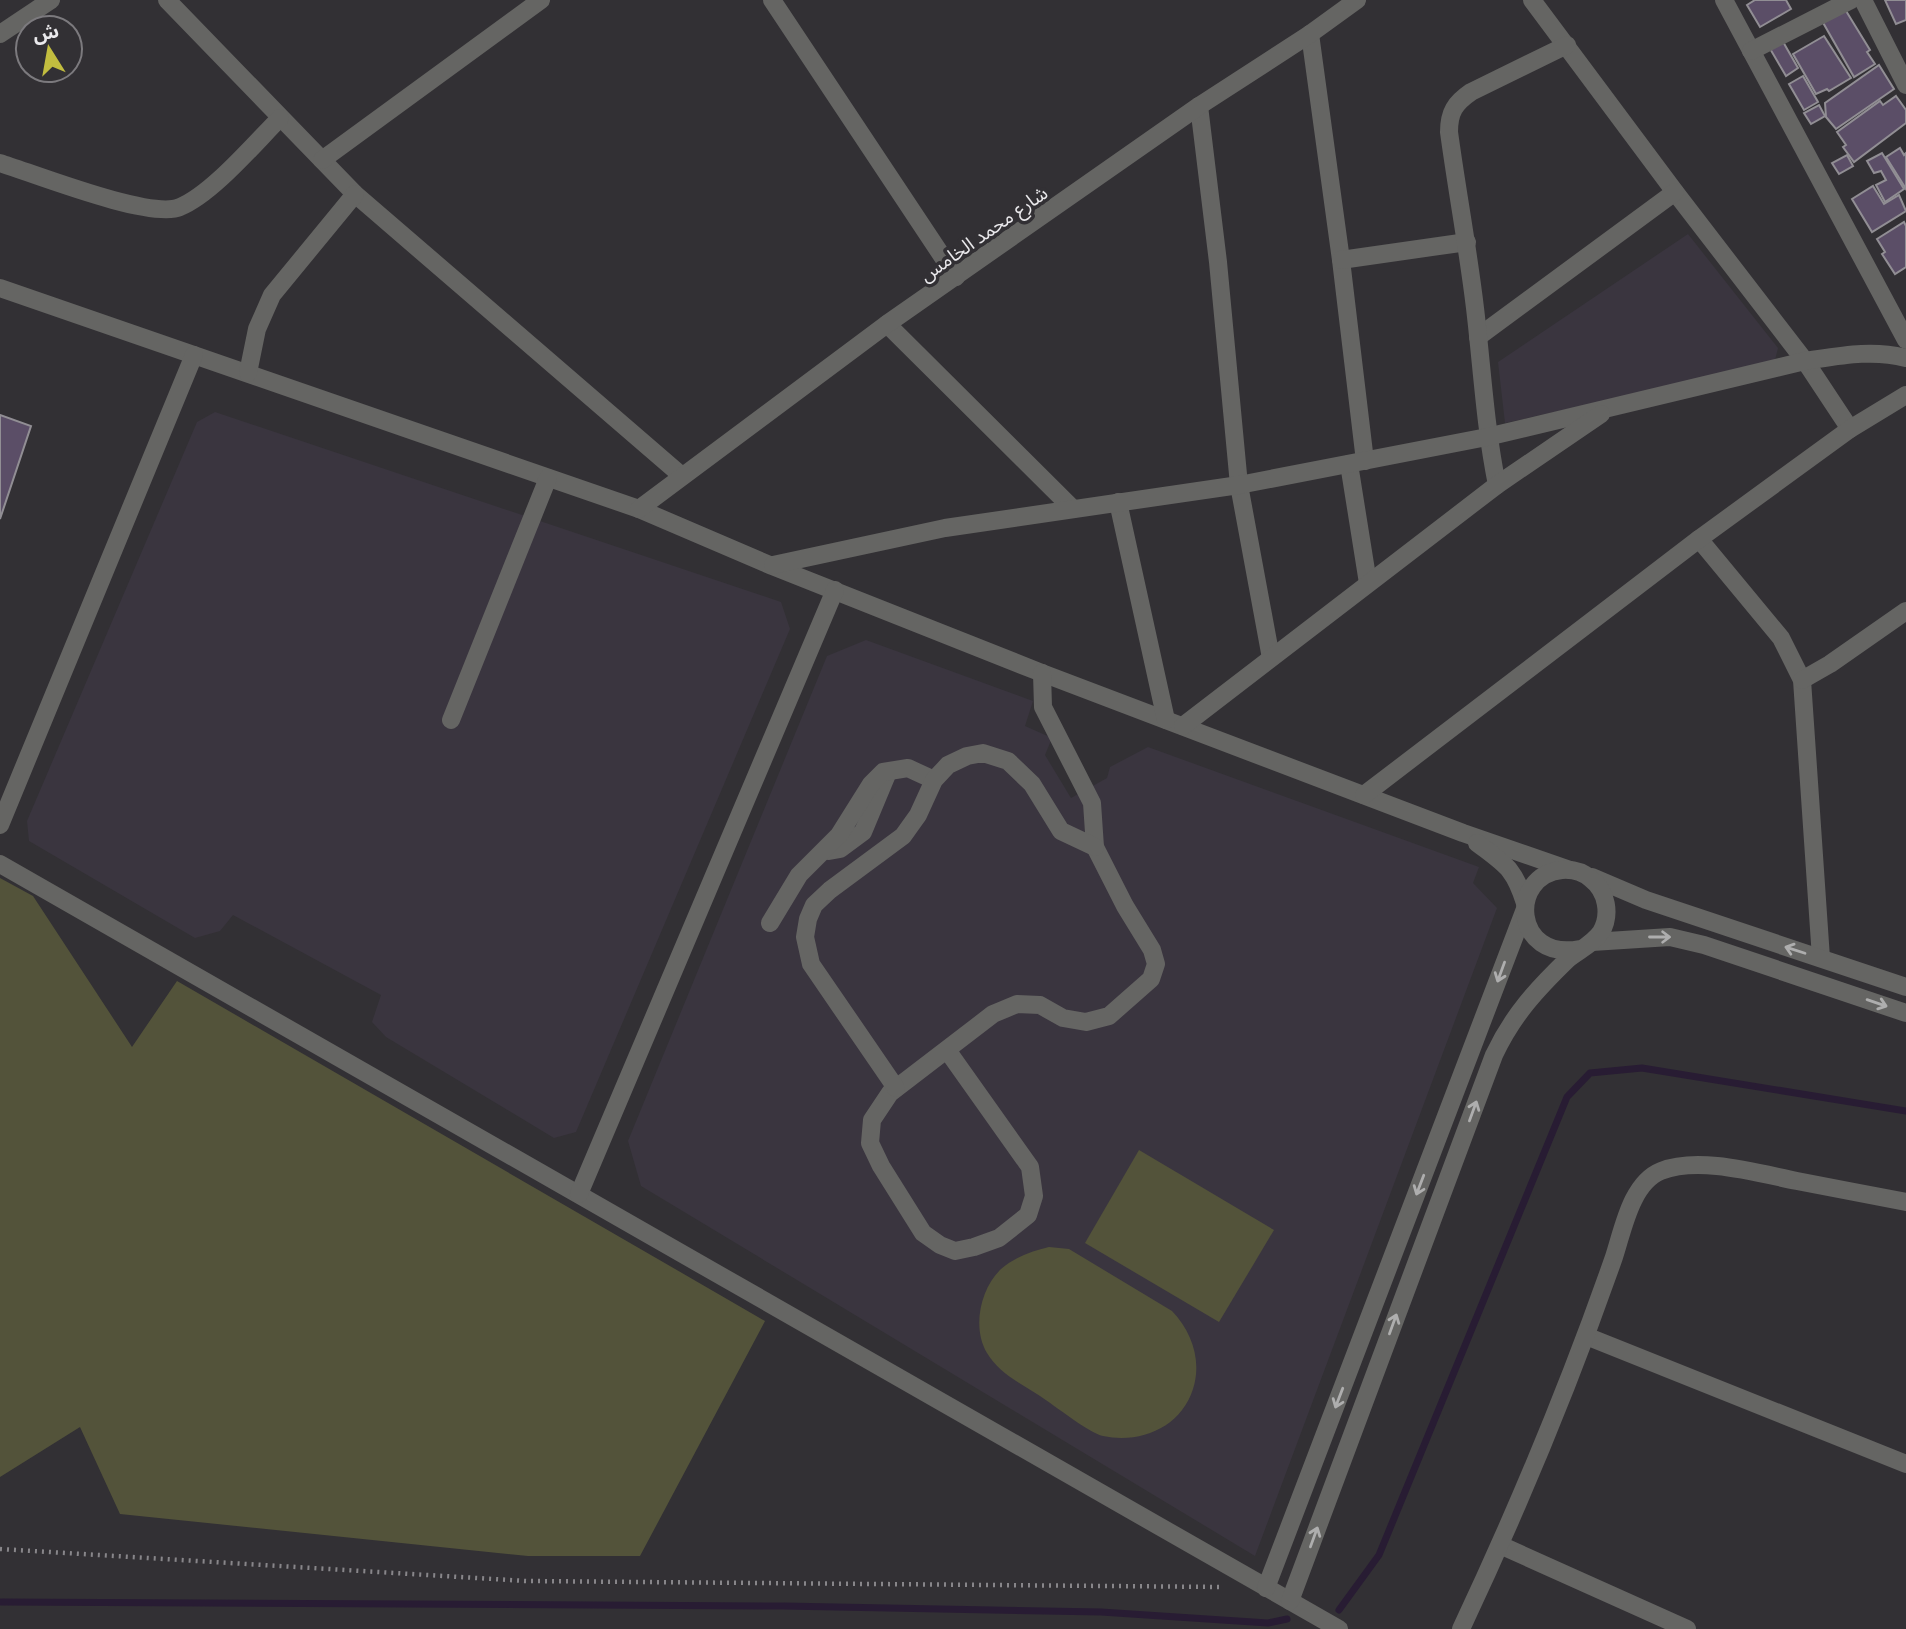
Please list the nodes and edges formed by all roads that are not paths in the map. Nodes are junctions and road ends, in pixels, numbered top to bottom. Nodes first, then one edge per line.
1 (51, 0) edge
2 (167, 0) edge
3 (541, 0) edge
4 (772, 0) edge
5 (1357, 0) edge
6 (1532, 0) edge
7 (1724, 0) edge
8 (1851, 0) edge
9 (1863, 0) edge
10 (0, 34) edge
11 (1310, 34) junction
12 (1567, 45) junction
13 (1751, 51) junction
14 (1906, 85) edge
15 (1199, 106) junction
16 (280, 118) junction
17 (321, 160) junction
18 (0, 163) edge
19 (1675, 192) junction
20 (355, 194) junction
21 (1467, 242) junction
22 (1341, 260) junction
23 (956, 277) junction
24 (0, 288) edge
25 (887, 324) junction
26 (1478, 337) junction
27 (1906, 340) edge
28 (194, 355) junction
29 (1906, 358) edge
30 (1805, 361) junction
31 (248, 373) junction
32 (1906, 395) edge
33 (1609, 409) junction
34 (1850, 429) junction
35 (1487, 437) junction
36 (1357, 462) junction
37 (682, 476) junction
38 (548, 478) junction
39 (1239, 485) junction
40 (1497, 485) junction
41 (1118, 502) junction
42 (639, 509) junction
43 (1073, 509) junction
44 (1699, 539) junction
45 (772, 565) junction
46 (1368, 583) junction
47 (835, 590) junction
48 (1906, 611) edge
49 (1270, 658) junction
50 (1042, 673) junction
51 (1802, 680) junction
52 (451, 720) dead end
53 (1175, 723) junction
54 (934, 780) junction
55 (1364, 795) junction
56 (0, 825) edge
57 (1464, 833) junction
58 (1094, 847) junction
59 (0, 864) edge
60 (1576, 871) junction
61 (1525, 906) junction
62 (771, 923) dead end
63 (1586, 946) junction
64 (1821, 958) junction
65 (1906, 987) edge
66 (1906, 1013) edge
67 (947, 1050) junction
68 (896, 1088) junction
69 (579, 1194) junction
70 (1906, 1202) edge
71 (1586, 1336) junction
72 (1905, 1461) edge
73 (1500, 1545) junction
74 (1266, 1588) junction
75 (1290, 1601) junction
76 (1317, 1624) edge
77 (1339, 1629) edge
78 (1461, 1629) edge
79 (1687, 1629) edge

1 - 10 street
2 - 16 street
3 - 17 street
4 - 23 street
5 - 11 street, شارع محمد الخامس
6 - 12 street
7 - 13 street
8 - 13 street
9 - 14 street
11 - 15 street, شارع محمد الخامس
11 - 22 street
12 - 19 street
12 - 21 street
13 - 27 street
15 - 23 street, شارع محمد الخامس
15 - 39 street
16 - 17 street
16 - 18 street
17 - 20 street
19 - 26 street
19 - 30 street
20 - 31 street
20 - 37 street
21 - 22 street
21 - 26 street
22 - 36 street
23 - 25 street, شارع محمد الخامس
24 - 28 street
25 - 37 street, شارع محمد الخامس
25 - 43 street
26 - 35 street
28 - 31 street
28 - 56 street
29 - 30 street
30 - 33 street
30 - 34 street
31 - 38 street
32 - 34 street
33 - 35 street
33 - 40 street
34 - 44 street
35 - 36 street
35 - 40 street
36 - 39 street
36 - 46 street
37 - 42 street, شارع محمد الخامس
38 - 42 street
38 - 52 street
39 - 41 street
39 - 49 street
40 - 46 street
41 - 43 street
41 - 53 street
42 - 45 street
43 - 45 street
44 - 51 street
44 - 55 street
45 - 47 street
46 - 49 street
47 - 50 street
47 - 69 street
48 - 51 street
49 - 53 street
50 - 53 street
50 - 58 street
51 - 64 street
53 - 55 street
54 - 58 street
54 - 62 street
54 - 68 street
55 - 57 street
57 - 60 street
57 - 61 street
58 - 67 street
59 - 69 street
60 - 61 street
60 - 63 street
64 -> 60 street
61 - 63 street
61 -> 74 street
63 -> 66 street
75 -> 63 street
64 - 65 street
67 - 68 street
67 - 68 street
69 - 74 street
70 - 71 street
71 - 72 street
71 - 73 street
73 - 78 street
73 - 79 street
74 - 75 street
75 - 76 street
76 - 77 street

